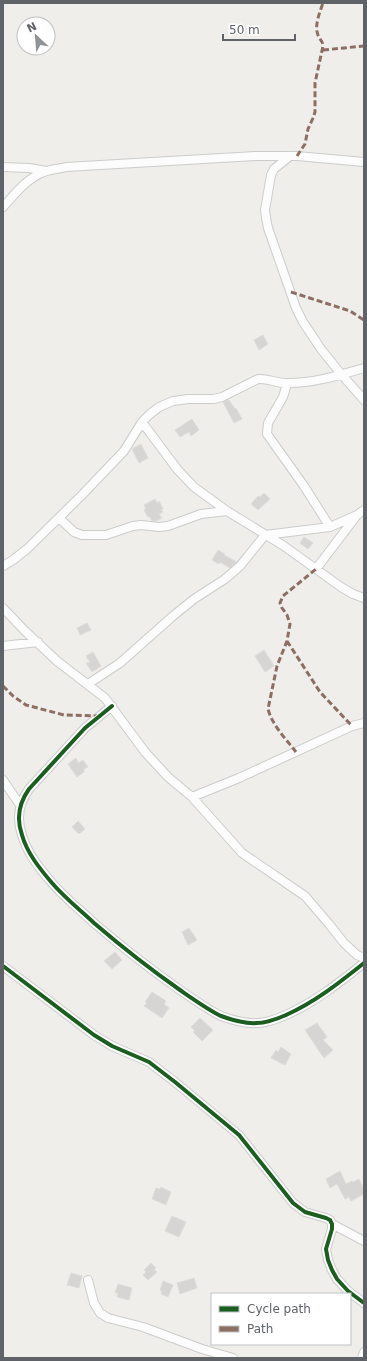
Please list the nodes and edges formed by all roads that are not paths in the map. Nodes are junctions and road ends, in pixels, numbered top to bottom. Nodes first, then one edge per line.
1 (290, 156) junction
2 (364, 162) edge
3 (3, 167) edge
4 (46, 171) junction
5 (3, 207) edge
6 (364, 368) edge
7 (341, 374) junction
8 (287, 384) junction
9 (364, 400) edge
10 (142, 422) junction
11 (364, 510) edge
12 (227, 511) junction
13 (357, 516) junction
14 (59, 518) junction
15 (330, 527) junction
16 (265, 535) junction
17 (3, 566) edge
18 (316, 569) junction
19 (364, 598) edge
20 (3, 609) edge
21 (38, 642) junction
22 (3, 646) edge
23 (88, 684) junction
24 (112, 706) junction
25 (364, 723) edge
26 (3, 780) edge
27 (192, 797) junction
28 (20, 805) junction
29 (364, 958) edge
30 (364, 963) edge
31 (3, 966) edge
32 (332, 1224) junction
33 (364, 1241) edge
34 (88, 1280) dead end
35 (351, 1293) edge
36 (351, 1293) edge
37 (364, 1303) edge
38 (364, 1352) edge
39 (233, 1358) edge
40 (362, 1358) edge

1 - 2 street
1 - 4 street
1 - 7 street
3 - 4 street
4 - 5 street
6 - 7 street
7 - 8 street
7 - 9 street
8 - 10 street
8 - 15 street
10 - 12 street
10 - 14 street
11 - 13 street
12 - 14 street
12 - 16 street
13 - 15 street
13 - 18 street
14 - 17 street
15 - 16 street
16 - 18 street
16 - 23 street
18 - 19 street
20 - 21 street
21 - 22 street
21 - 23 street
23 - 24 street
24 - 27 street
24 - 28 street
25 - 27 street
26 - 28 street
27 - 29 street
28 - 30 street
31 - 32 street
32 - 33 street
32 - 36 street
34 - 39 street
35 - 37 street
38 - 40 street

